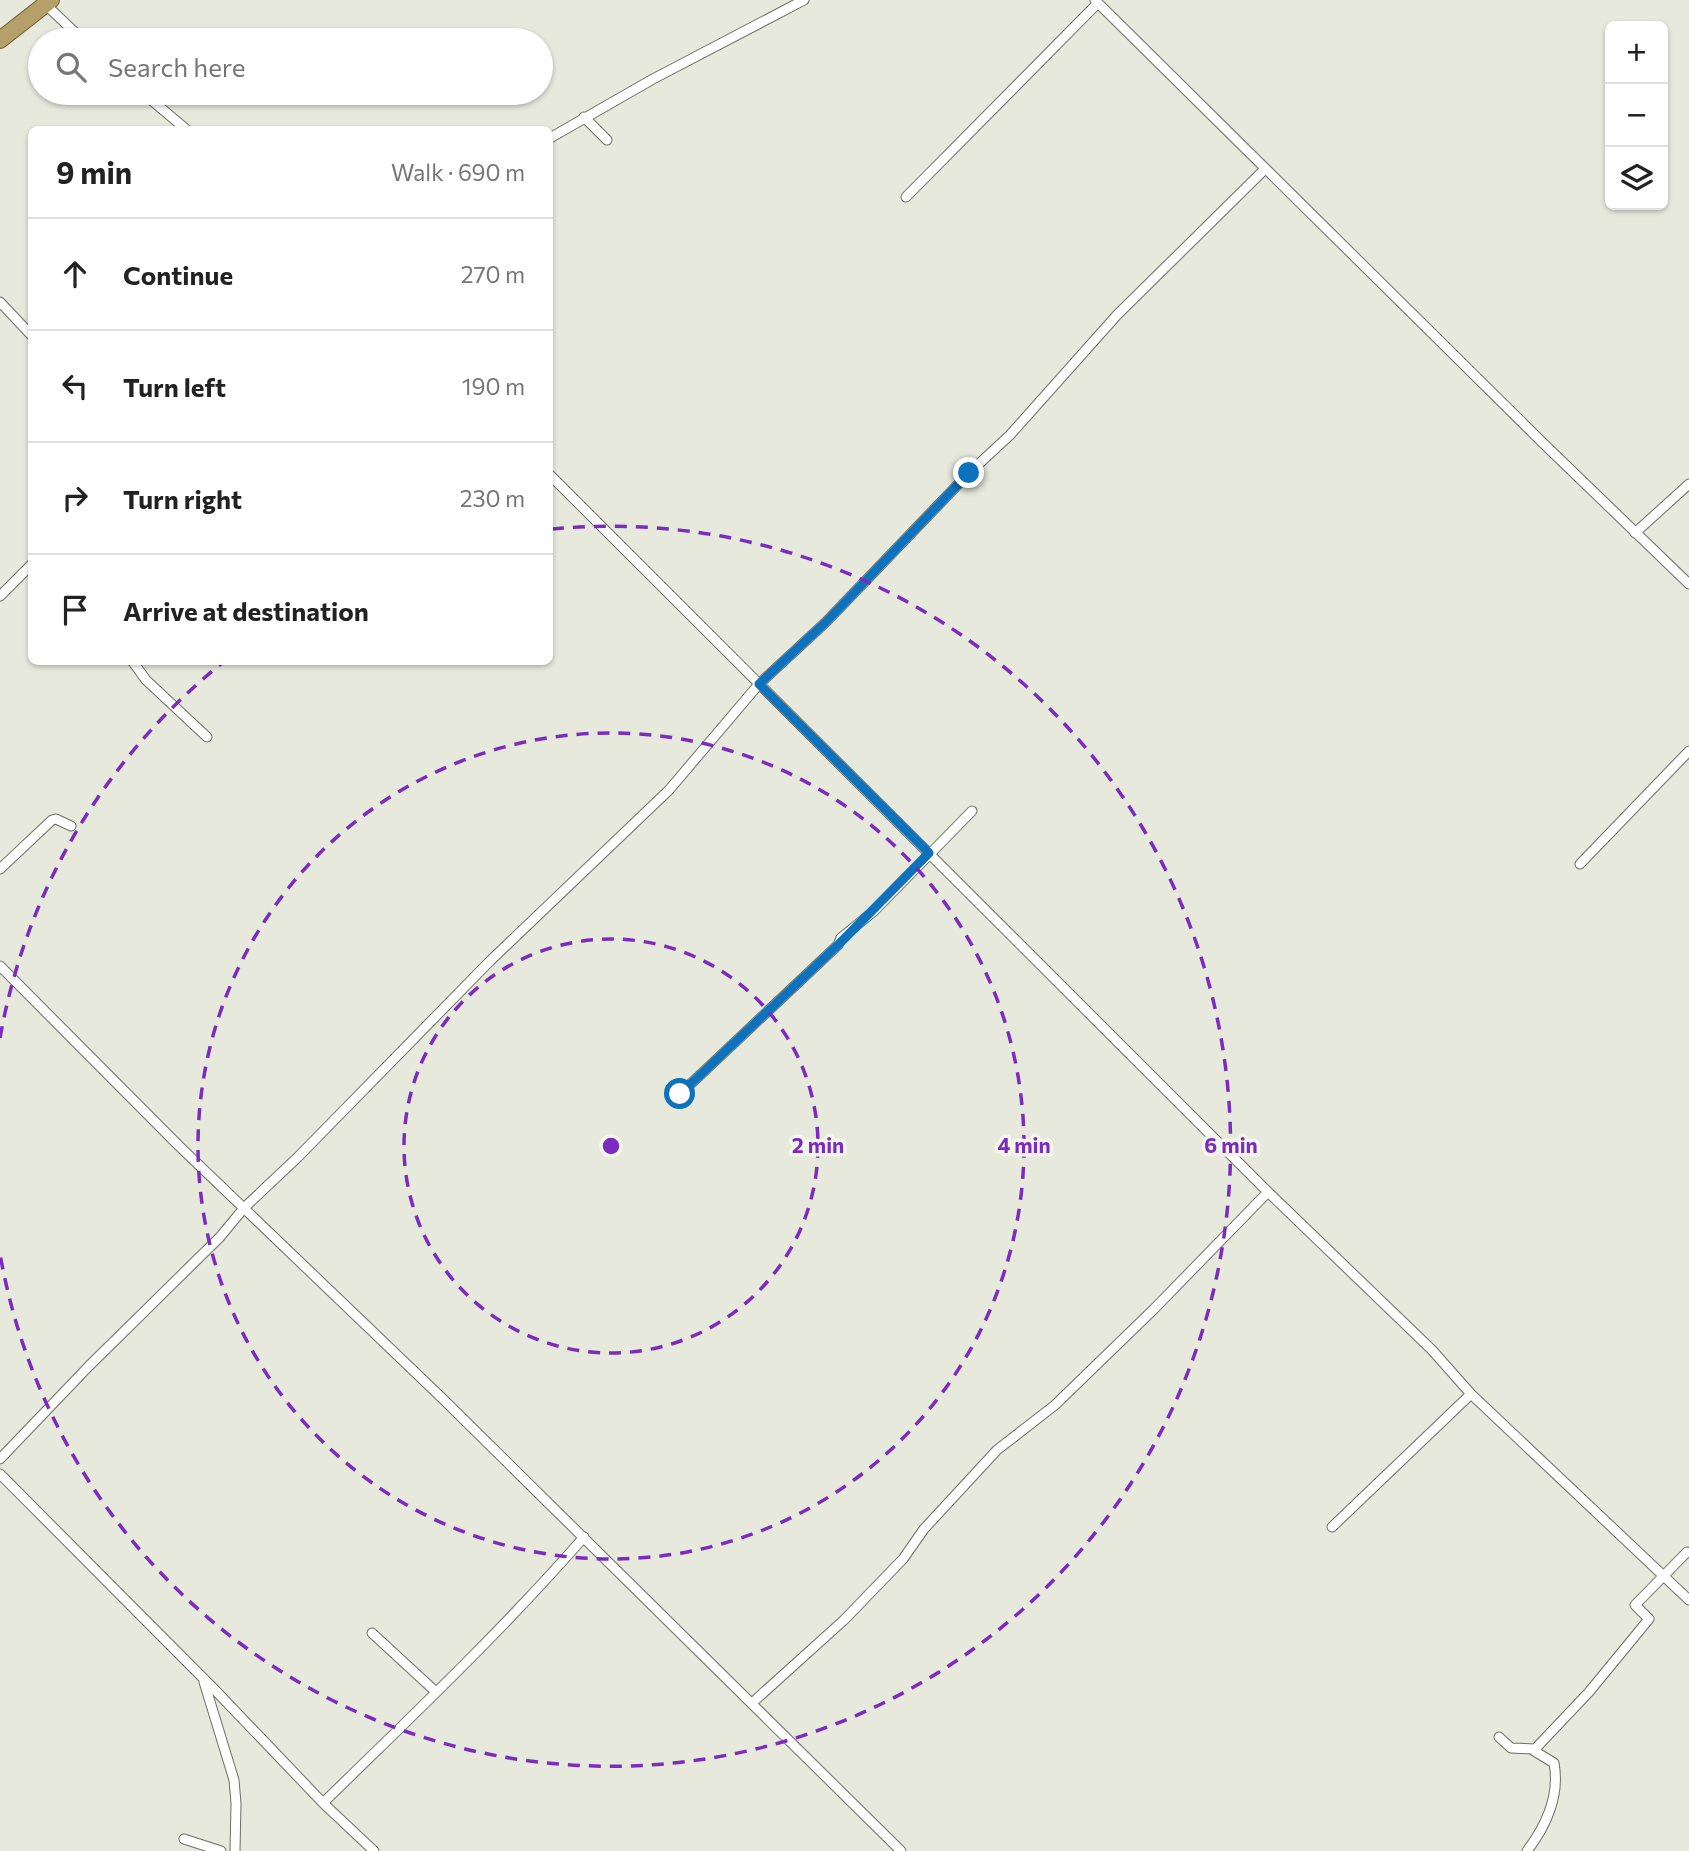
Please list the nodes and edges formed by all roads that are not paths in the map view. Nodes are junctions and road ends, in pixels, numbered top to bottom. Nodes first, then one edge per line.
1 (804, 0) edge
2 (46, 1) edge
3 (1096, 2) edge
4 (72, 28) edge
5 (0, 40) edge
6 (157, 105) edge
7 (584, 117) junction
8 (182, 126) edge
9 (553, 136) edge
10 (607, 140) dead end
11 (1265, 169) junction
12 (905, 197) dead end
13 (0, 302) edge
14 (28, 332) edge
15 (553, 478) edge
16 (1689, 484) edge
17 (1635, 533) junction
18 (28, 568) edge
19 (1689, 584) edge
20 (0, 596) edge
21 (136, 665) edge
22 (759, 684) junction
23 (207, 737) dead end
24 (1689, 751) edge
25 (972, 811) dead end
26 (71, 826) dead end
27 (929, 853) junction
28 (1580, 864) dead end
29 (0, 869) edge
30 (0, 966) edge
31 (680, 1094) dead end
32 (1268, 1192) junction
33 (244, 1209) junction
34 (1471, 1394) junction
35 (0, 1459) edge
36 (0, 1474) edge
37 (1332, 1527) dead end
38 (584, 1537) junction
39 (1687, 1552) dead end
40 (1663, 1576) junction
41 (1689, 1600) edge
42 (372, 1633) dead end
43 (204, 1680) junction
44 (436, 1692) junction
45 (752, 1703) junction
46 (1499, 1737) dead end
47 (1531, 1749) junction
48 (323, 1803) junction
49 (184, 1839) dead end
50 (221, 1851) edge
51 (235, 1851) edge
52 (373, 1851) edge
53 (901, 1851) edge
54 (1527, 1851) edge

1 - 7 street
2 - 4 street
2 - 5 highway
3 - 11 street
3 - 12 street
6 - 8 street
7 - 9 street
7 - 10 street
11 - 17 street
11 - 22 street
13 - 14 street
15 - 22 street
16 - 17 street
17 - 19 street
18 - 20 street
21 - 23 street
22 - 27 street
22 - 33 street
24 - 28 street
25 - 27 street
26 - 29 street
27 - 31 street
27 - 32 street
30 - 33 street
32 - 34 street
32 - 45 street
33 - 35 street
33 - 38 street
34 - 37 street
34 - 40 street
36 - 43 street
38 - 44 street
38 - 45 street
39 - 40 street
40 - 41 street
40 - 47 street
42 - 44 street
43 - 48 street
43 - 51 street
44 - 48 street
45 - 53 street
46 - 47 street
47 - 54 street
48 - 52 street
49 - 50 street

